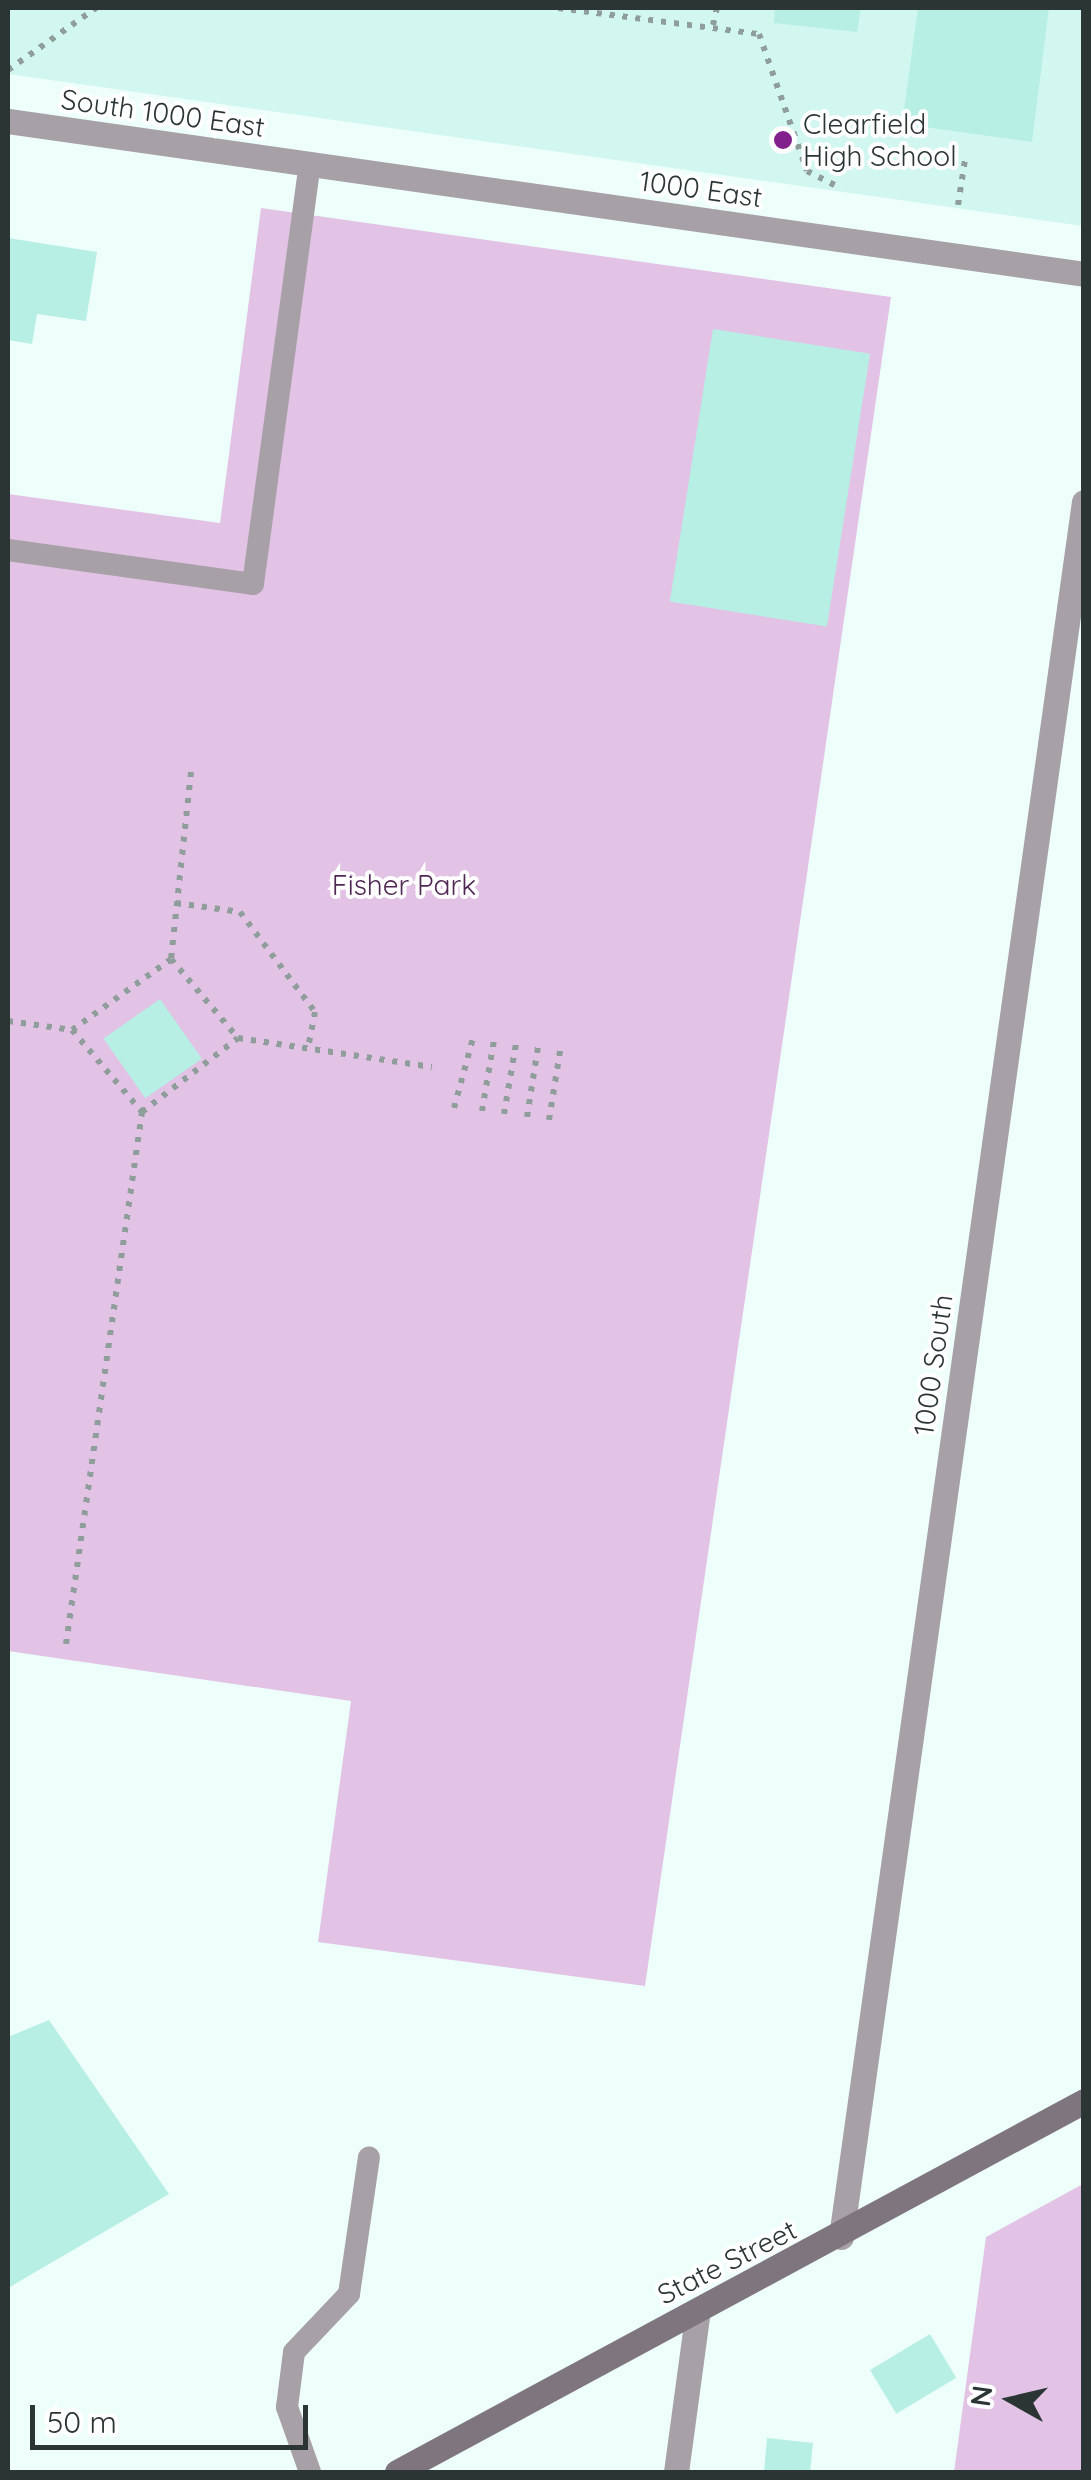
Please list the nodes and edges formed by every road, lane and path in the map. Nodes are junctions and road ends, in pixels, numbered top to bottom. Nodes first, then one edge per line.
1 (96, 8) edge
2 (558, 8) edge
3 (716, 8) edge
4 (713, 25) junction
5 (8, 70) edge
6 (8, 121) edge
7 (964, 160) dead end
8 (310, 164) junction
9 (840, 188) dead end
10 (958, 205) dead end
11 (1084, 274) edge
12 (1084, 502) edge
13 (8, 550) edge
14 (191, 772) dead end
15 (176, 904) junction
16 (172, 958) junction
17 (8, 1022) edge
18 (72, 1030) junction
19 (238, 1038) junction
20 (473, 1038) dead end
21 (494, 1040) dead end
22 (516, 1044) dead end
23 (538, 1047) dead end
24 (308, 1048) junction
25 (560, 1051) dead end
26 (432, 1066) dead end
27 (454, 1108) dead end
28 (482, 1111) dead end
29 (142, 1112) junction
30 (504, 1114) dead end
31 (527, 1117) dead end
32 (549, 1120) dead end
33 (66, 1644) dead end
34 (1084, 2102) edge
35 (369, 2157) dead end
36 (841, 2236) junction
37 (698, 2310) junction
38 (310, 2472) edge
39 (397, 2472) edge
40 (676, 2472) edge

1 - 5 path
2 - 4 path
3 - 4 path
4 - 9 path
6 - 8 street, South 1000 East
7 - 10 path
8 - 11 street, 1000 East
8 - 13 lane
12 - 36 street, 1000 South
14 - 15 path
15 - 16 path
15 - 24 path
16 - 18 path
16 - 19 path
17 - 18 path
18 - 29 path
19 - 24 path
19 - 29 path
20 - 27 path
21 - 28 path
22 - 30 path
23 - 31 path
24 - 26 path
25 - 32 path
29 - 33 path
34 - 36 main road, State Street
35 - 38 lane
36 - 37 main road, State Street
37 - 39 main road, State Street
37 - 40 street

